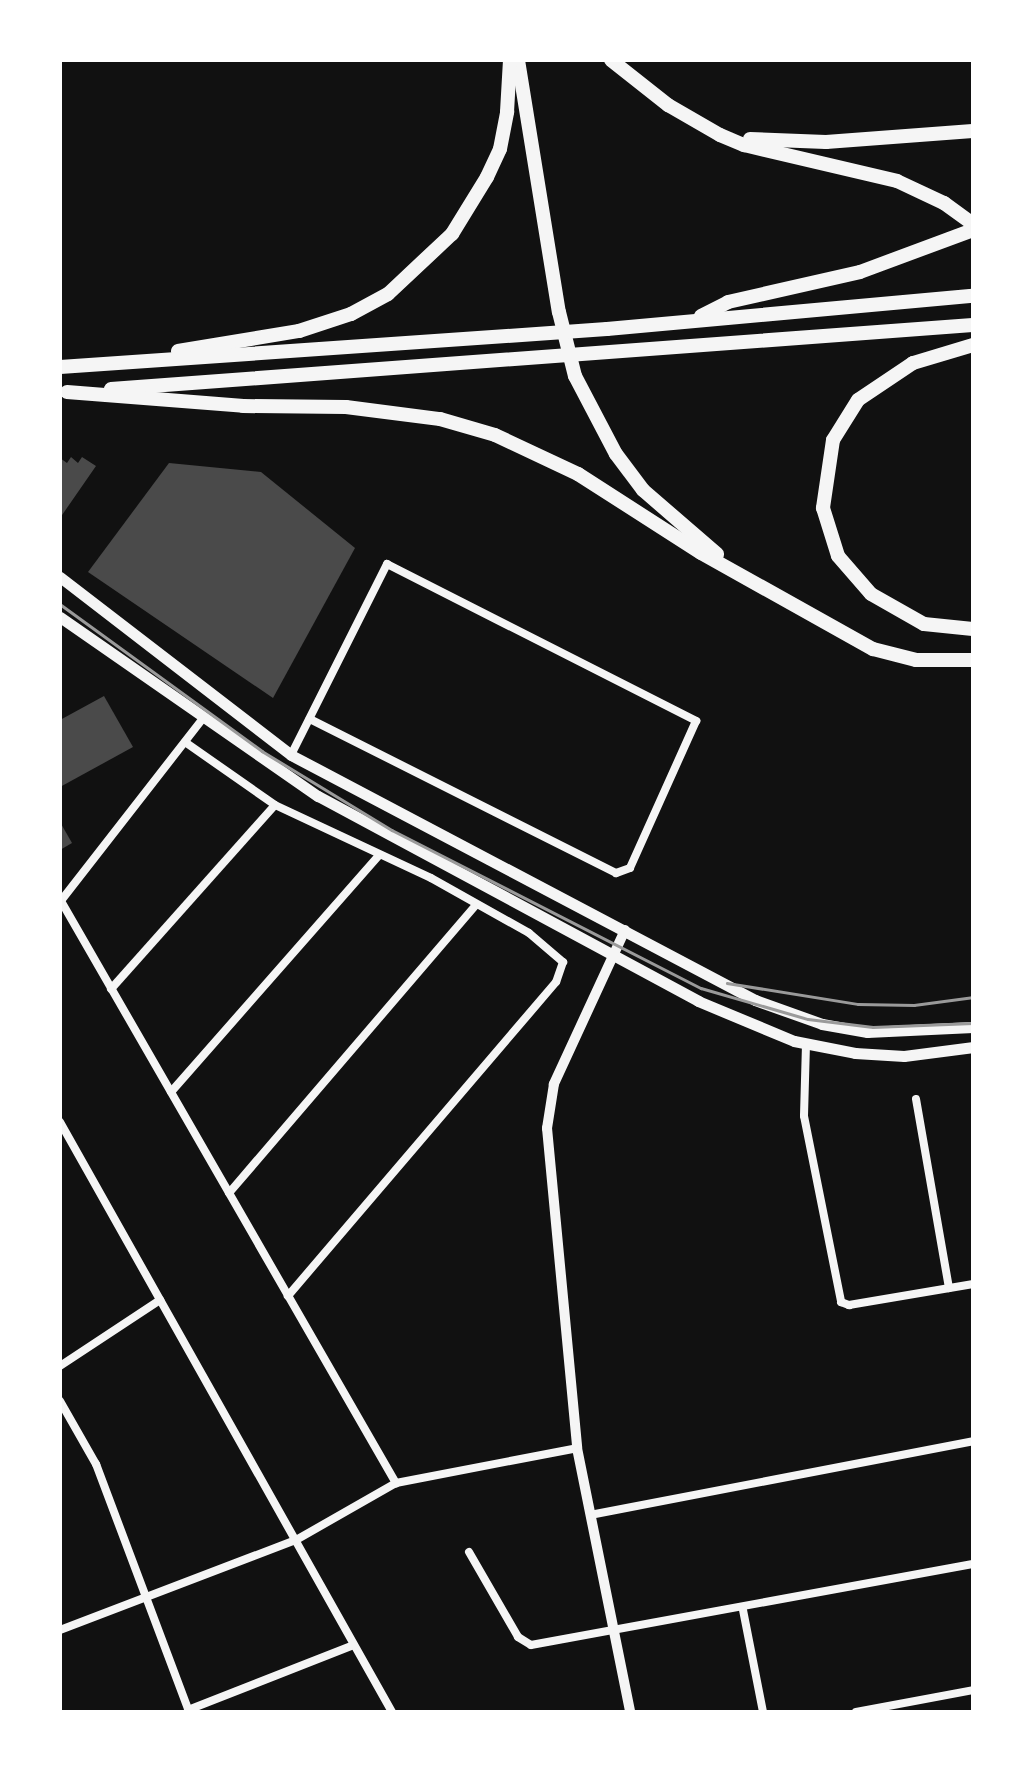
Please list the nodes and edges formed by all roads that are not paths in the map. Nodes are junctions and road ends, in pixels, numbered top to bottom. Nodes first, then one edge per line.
1 (510, 60) edge
2 (518, 60) edge
3 (611, 60) edge
4 (973, 131) edge
5 (720, 135) junction
6 (973, 227) edge
7 (973, 296) edge
8 (692, 321) junction
9 (973, 325) edge
10 (973, 346) edge
11 (134, 362) junction
12 (60, 367) edge
13 (62, 394) edge
14 (739, 575) junction
15 (60, 577) edge
16 (60, 617) edge
17 (973, 629) edge
18 (970, 661) edge
19 (203, 718) junction
20 (310, 719) junction
21 (184, 742) junction
22 (291, 755) junction
23 (275, 805) junction
24 (378, 855) junction
25 (60, 902) edge
26 (476, 905) junction
27 (626, 930) junction
28 (612, 957) junction
29 (111, 989) junction
30 (973, 1027) edge
31 (806, 1044) junction
32 (973, 1047) edge
33 (171, 1092) junction
34 (916, 1100) dead end
35 (60, 1122) edge
36 (229, 1193) junction
37 (973, 1284) edge
38 (949, 1288) junction
39 (288, 1296) junction
40 (160, 1300) junction
41 (61, 1364) edge
42 (60, 1401) edge
43 (973, 1441) edge
44 (577, 1448) junction
45 (396, 1483) junction
46 (590, 1515) junction
47 (296, 1540) junction
48 (469, 1552) dead end
49 (973, 1564) edge
50 (146, 1598) junction
51 (742, 1610) junction
52 (60, 1630) edge
53 (614, 1632) junction
54 (354, 1644) junction
55 (973, 1690) edge
56 (189, 1711) edge
57 (392, 1712) edge
58 (630, 1712) edge
59 (763, 1712) edge
60 (856, 1712) edge

1 - 11 highway
2 - 14 highway
3 - 5 highway
4 - 5 highway
5 - 6 highway
6 - 8 highway
7 - 8 highway
8 - 11 highway
9 - 13 highway
10 - 17 highway
11 - 12 highway
13 - 14 highway
14 - 18 highway
15 - 22 main road
16 - 19 main road
19 - 21 street
19 - 28 main road
20 - 20 street
20 - 22 street
21 - 23 street
21 - 25 street
22 - 27 main road
23 - 24 street
23 - 29 street
24 - 26 street
24 - 33 street
25 - 29 street
26 - 36 street
26 - 39 street
27 - 28 street
27 - 30 main road
28 - 31 main road
28 - 44 street
29 - 33 street
31 - 32 main road
31 - 38 street
33 - 36 street
34 - 38 street
35 - 40 street
36 - 39 street
37 - 38 street
39 - 45 street
40 - 41 street
40 - 47 street
42 - 50 street
43 - 46 street
44 - 45 street
44 - 46 street
45 - 47 street
46 - 53 street
47 - 50 street
47 - 54 street
48 - 53 street
49 - 51 street
50 - 52 street
50 - 56 street
51 - 53 street
51 - 59 street
53 - 58 street
54 - 56 street
54 - 57 street
55 - 60 street

